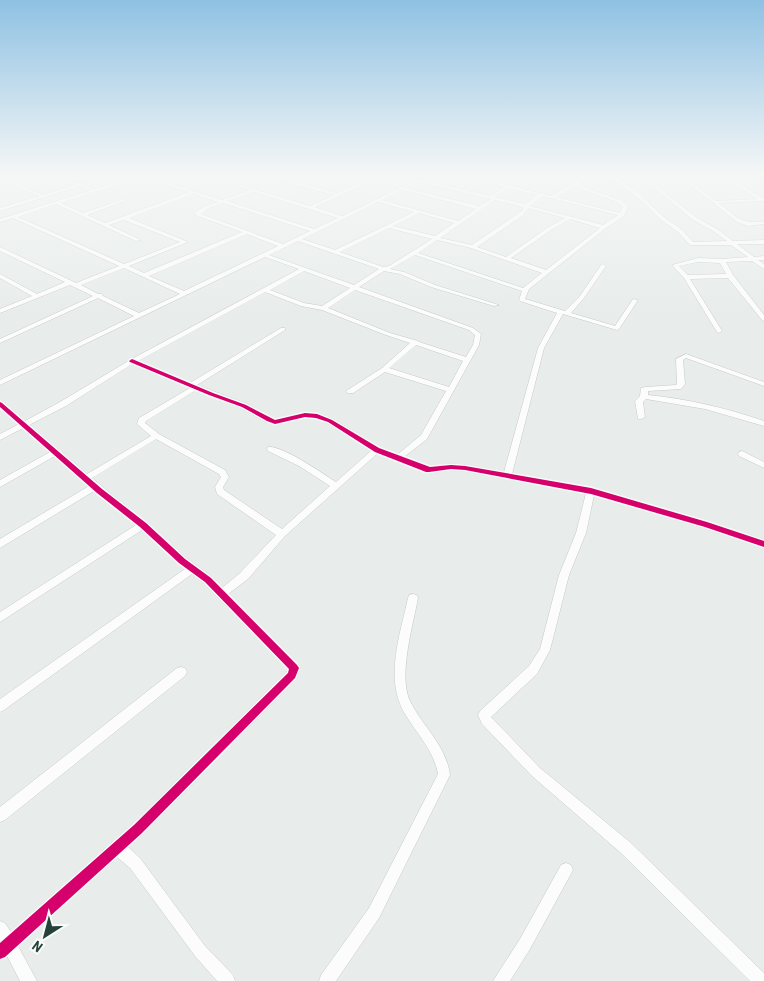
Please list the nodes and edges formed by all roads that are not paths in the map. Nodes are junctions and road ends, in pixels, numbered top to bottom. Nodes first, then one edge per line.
1 (22, 221) edge
2 (96, 221) edge
3 (117, 221) edge
4 (131, 221) edge
5 (214, 221) edge
6 (284, 221) edge
7 (334, 221) edge
8 (402, 221) edge
9 (451, 221) edge
10 (462, 221) edge
11 (512, 221) edge
12 (564, 221) edge
13 (579, 221) edge
14 (614, 221) edge
15 (666, 221) edge
16 (698, 221) edge
17 (740, 221) edge
18 (459, 223) junction
19 (764, 223) edge
20 (106, 225) junction
21 (390, 227) junction
22 (604, 228) junction
23 (315, 231) junction
24 (245, 233) junction
25 (298, 239) junction
26 (434, 239) junction
27 (138, 240) dead end
28 (764, 242) edge
29 (732, 243) junction
30 (283, 246) junction
31 (473, 247) junction
32 (0, 249) edge
33 (336, 252) junction
34 (414, 253) junction
35 (265, 255) junction
36 (508, 258) junction
37 (764, 258) edge
38 (752, 259) junction
39 (722, 261) junction
40 (123, 266) junction
41 (603, 266) dead end
42 (764, 268) edge
43 (304, 269) junction
44 (383, 269) junction
45 (546, 272) junction
46 (0, 276) edge
47 (143, 276) junction
48 (730, 276) junction
49 (686, 277) junction
50 (74, 284) junction
51 (355, 287) junction
52 (265, 290) junction
53 (525, 290) junction
54 (183, 293) junction
55 (100, 295) junction
56 (37, 296) junction
57 (635, 300) dead end
58 (496, 305) dead end
59 (323, 308) junction
60 (761, 310) edge
61 (0, 311) edge
62 (564, 312) junction
63 (138, 315) junction
64 (764, 319) edge
65 (283, 329) dead end
66 (720, 331) dead end
67 (0, 342) edge
68 (416, 342) junction
69 (466, 360) junction
70 (132, 361) junction
71 (384, 369) junction
72 (0, 383) edge
73 (764, 384) edge
74 (194, 386) junction
75 (451, 390) junction
76 (350, 391) dead end
77 (644, 397) junction
78 (0, 404) edge
79 (641, 417) dead end
80 (24, 424) junction
81 (764, 424) edge
82 (156, 436) junction
83 (0, 437) edge
84 (271, 449) dead end
85 (377, 450) junction
86 (56, 452) junction
87 (742, 454) dead end
88 (398, 458) junction
89 (764, 465) edge
90 (507, 475) junction
91 (86, 478) junction
92 (0, 484) edge
93 (336, 486) junction
94 (94, 487) junction
95 (591, 491) junction
96 (143, 526) junction
97 (282, 534) junction
98 (0, 544) edge
99 (764, 544) edge
100 (192, 570) junction
101 (221, 594) junction
102 (413, 598) dead end
103 (0, 618) edge
104 (181, 672) dead end
105 (0, 706) edge
106 (0, 815) edge
107 (118, 848) junction
108 (566, 870) dead end
109 (0, 928) edge
110 (4, 949) edge
111 (29, 981) edge
112 (227, 981) edge
113 (327, 981) edge
114 (501, 981) edge
115 (761, 981) edge

1 - 40 street
2 - 20 street
3 - 20 street
4 - 40 street
5 - 24 street
6 - 23 street
7 - 23 street
8 - 21 street
9 - 18 street
10 - 18 street
11 - 31 street
12 - 36 street
13 - 22 street
14 - 22 street
15 - 29 street
16 - 29 street
17 - 19 street
18 - 26 street
20 - 27 street
21 - 26 street
21 - 33 street
22 - 45 street
23 - 25 street
24 - 30 street
24 - 47 street
25 - 30 street
25 - 33 street
26 - 31 street
26 - 34 street
28 - 29 street
29 - 38 street
30 - 35 street
31 - 36 street
32 - 50 street
33 - 44 street
34 - 44 street
34 - 53 street
35 - 43 street
35 - 54 street
36 - 45 street
37 - 38 street
38 - 39 street
38 - 42 street
39 - 48 street
39 - 49 street
40 - 47 street
40 - 50 street
41 - 62 street
43 - 51 street
43 - 52 street
44 - 51 street
44 - 58 street
45 - 53 street
46 - 56 street
47 - 54 street
48 - 49 street
48 - 60 street
49 - 66 street
50 - 55 street
50 - 56 street
51 - 59 street
51 - 69 street
52 - 59 street
52 - 70 street
53 - 62 street
54 - 63 street
55 - 63 street
55 - 67 street
56 - 61 street
57 - 62 street
59 - 68 street
60 - 64 street
62 - 90 street
63 - 72 street
65 - 74 street
68 - 69 street
68 - 71 street
69 - 75 street
70 - 74 street
70 - 80 street
71 - 75 street
71 - 76 street
73 - 77 street
74 - 82 street
74 - 85 street
75 - 88 street
77 - 79 street
77 - 81 street
78 - 80 street
80 - 83 street
80 - 86 street
82 - 91 street
82 - 97 street
84 - 93 street
85 - 88 street
85 - 93 street
86 - 91 street
86 - 92 street
87 - 89 street
88 - 90 street
90 - 95 street
91 - 94 street
93 - 97 street
94 - 96 street
94 - 98 street
95 - 99 street
95 - 115 street
96 - 100 street
96 - 103 street
97 - 101 street
100 - 101 street
100 - 105 street
101 - 107 street
102 - 113 street
104 - 106 street
107 - 110 street
107 - 112 street
108 - 114 street
109 - 110 street
110 - 111 street

